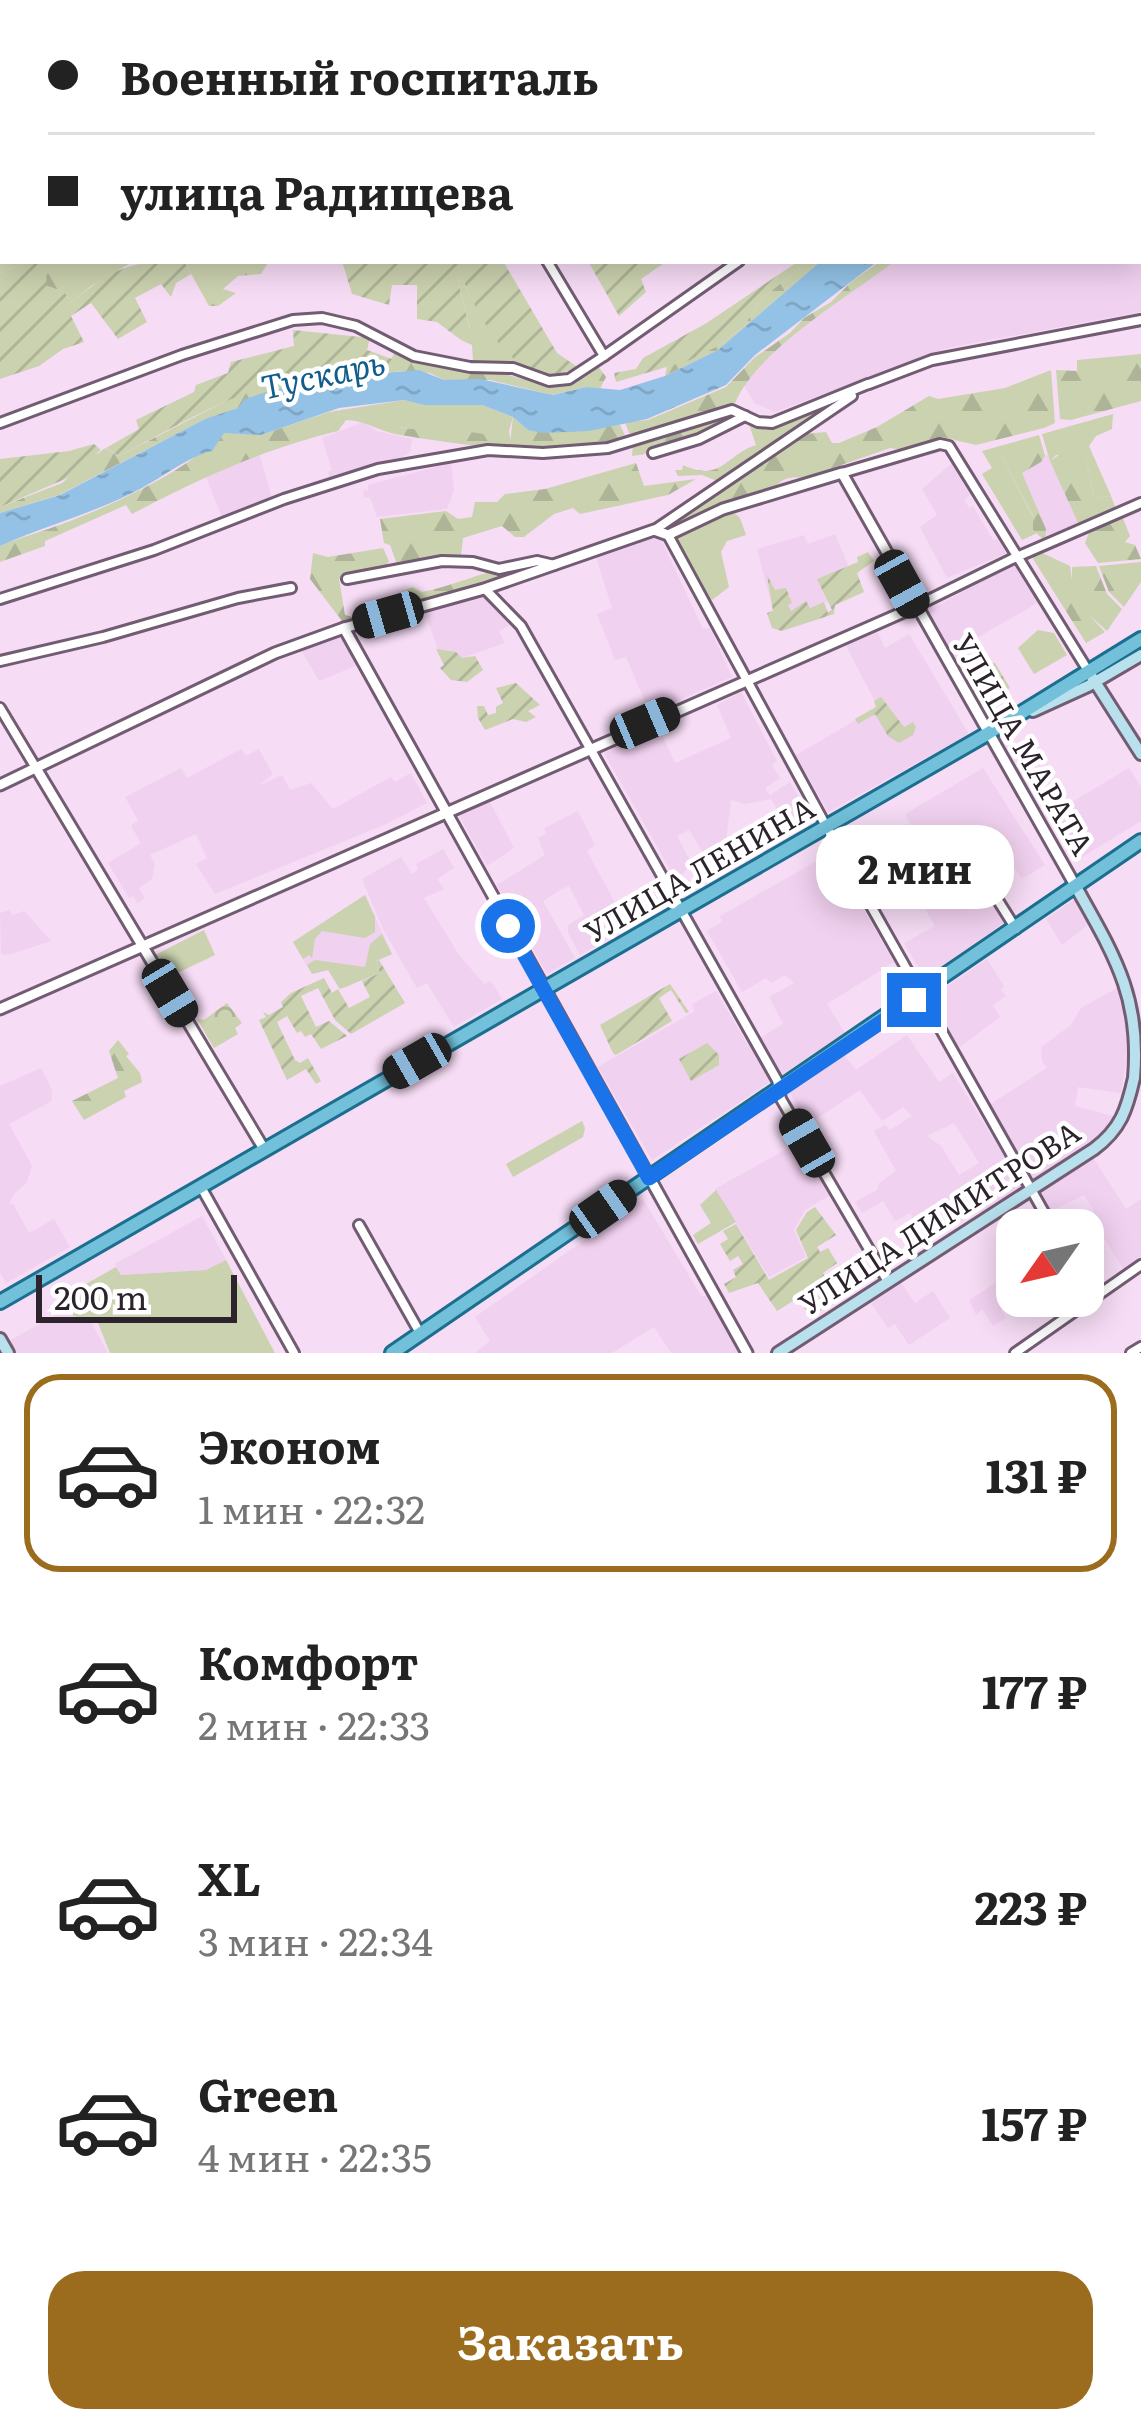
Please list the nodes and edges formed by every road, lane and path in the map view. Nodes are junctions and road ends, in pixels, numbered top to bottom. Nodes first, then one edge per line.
1 (549, 264) edge
2 (736, 264) edge
3 (1141, 320) edge
4 (604, 356) junction
5 (868, 384) junction
6 (746, 416) junction
7 (0, 423) edge
8 (653, 453) dead end
9 (842, 473) junction
10 (1141, 503) edge
11 (654, 530) junction
12 (668, 535) junction
13 (1018, 556) junction
14 (555, 566) junction
15 (346, 579) dead end
16 (291, 588) dead end
17 (484, 589) junction
18 (0, 598) edge
19 (915, 607) junction
20 (344, 628) junction
21 (1141, 639) edge
22 (1141, 655) edge
23 (0, 661) edge
24 (1092, 675) junction
25 (745, 679) junction
26 (0, 708) edge
27 (987, 734) junction
28 (591, 748) junction
29 (1141, 754) edge
30 (36, 768) junction
31 (0, 785) edge
32 (446, 813) junction
33 (826, 826) junction
34 (1141, 841) edge
35 (972, 859) dead end
36 (1076, 887) junction
37 (682, 910) junction
38 (1016, 929) junction
39 (142, 947) junction
40 (542, 989) junction
41 (921, 994) junction
42 (0, 1009) edge
43 (1140, 1049) edge
44 (780, 1090) junction
45 (1123, 1120) joint
46 (264, 1149) junction
47 (649, 1178) junction
48 (200, 1186) junction
49 (1033, 1190) junction
50 (1043, 1209) edge
51 (358, 1225) dead end
52 (1141, 1265) edge
53 (887, 1280) junction
54 (1104, 1290) edge
55 (0, 1302) edge
56 (1066, 1317) edge
57 (421, 1335) junction
58 (0, 1339) edge
59 (1141, 1347) edge
60 (8, 1353) edge
61 (294, 1353) edge
62 (392, 1353) edge
63 (747, 1353) edge
64 (778, 1353) edge
65 (1015, 1353) edge
66 (1131, 1353) edge

1 - 4 street
2 - 4 street
3 - 5 street
4 - 7 street
5 - 6 street
5 - 11 street
6 - 8 street
6 - 18 street
9 - 12 street
9 - 13 street
9 - 19 street, УЛИЦА МАРАТА
10 - 13 street
11 - 12 street
11 - 14 street
12 - 25 street
13 - 19 street
13 - 24 street
14 - 15 street
14 - 17 street
16 - 23 street
17 - 20 street
17 - 28 street
19 - 25 street
19 - 27 street, УЛИЦА МАРАТА
20 - 30 street
20 - 32 street
21 - 24 main road, УЛИЦА ЛЕНИНА
22 - 24 main road
24 - 27 main road, УЛИЦА ЛЕНИНА
24 - 29 main road
25 - 28 street
25 - 33 street
26 - 30 street
27 - 33 main road, УЛИЦА ЛЕНИНА
27 - 36 street, УЛИЦА МАРАТА
28 - 32 street
28 - 37 street
30 - 31 street
30 - 39 street
32 - 39 street
32 - 40 street
33 - 37 main road, УЛИЦА ЛЕНИНА
33 - 41 street
34 - 36 main road
35 - 38 street
36 - 38 main road
36 - 43 main road, УЛИЦА МАРАТА
37 - 40 main road, УЛИЦА ЛЕНИНА
37 - 44 street
38 - 41 main road
39 - 42 street
39 - 46 street
40 - 46 main road, УЛИЦА ЛЕНИНА
40 - 47 street
41 - 44 main road
41 - 49 street
43 - 45 main road, УЛИЦА МАРАТА
44 - 47 main road
44 - 53 street
45 - 49 main road, УЛИЦА ДИМИТРОВА
46 - 48 main road, УЛИЦА ЛЕНИНА
47 - 57 main road
47 - 63 street
48 - 55 main road, УЛИЦА ЛЕНИНА
48 - 61 street
49 - 50 street
49 - 53 main road, УЛИЦА ДИМИТРОВА
51 - 57 street
52 - 54 street
53 - 64 main road, УЛИЦА ДИМИТРОВА
56 - 65 street
57 - 62 main road
58 - 60 main road
59 - 66 street

